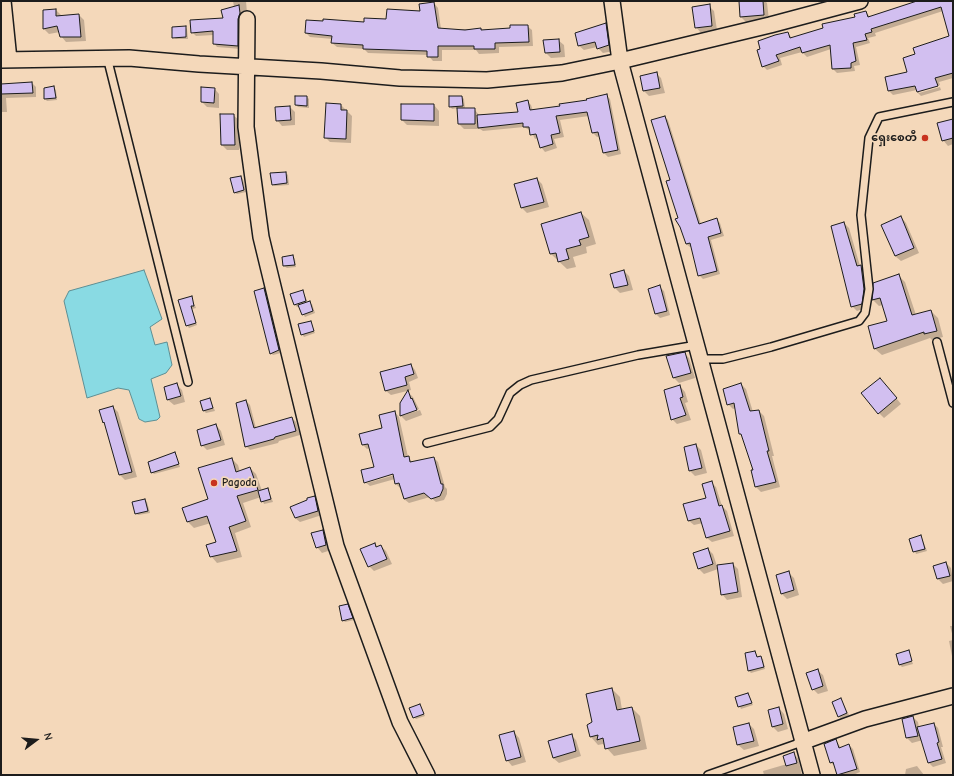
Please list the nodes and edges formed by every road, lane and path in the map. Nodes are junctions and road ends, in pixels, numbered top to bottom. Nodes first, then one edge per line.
1 (3, 1) edge
2 (612, 1) edge
3 (860, 1) edge
4 (247, 19) dead end
5 (107, 57) junction
6 (5, 60) edge
7 (620, 61) junction
8 (246, 67) junction
9 (953, 102) edge
10 (937, 342) dead end
11 (699, 352) junction
12 (188, 382) dead end
13 (953, 403) edge
14 (427, 443) dead end
15 (953, 696) edge
16 (802, 742) junction
17 (427, 775) edge
18 (708, 775) edge
19 (812, 775) edge

1 - 6 street
2 - 7 street
3 - 7 street
4 - 8 street
5 - 6 street
5 - 8 street
5 - 12 lane
7 - 8 street
7 - 11 street
8 - 17 street
9 - 11 lane
10 - 13 lane
11 - 14 lane
11 - 16 street
15 - 16 street
16 - 18 lane
16 - 19 street

